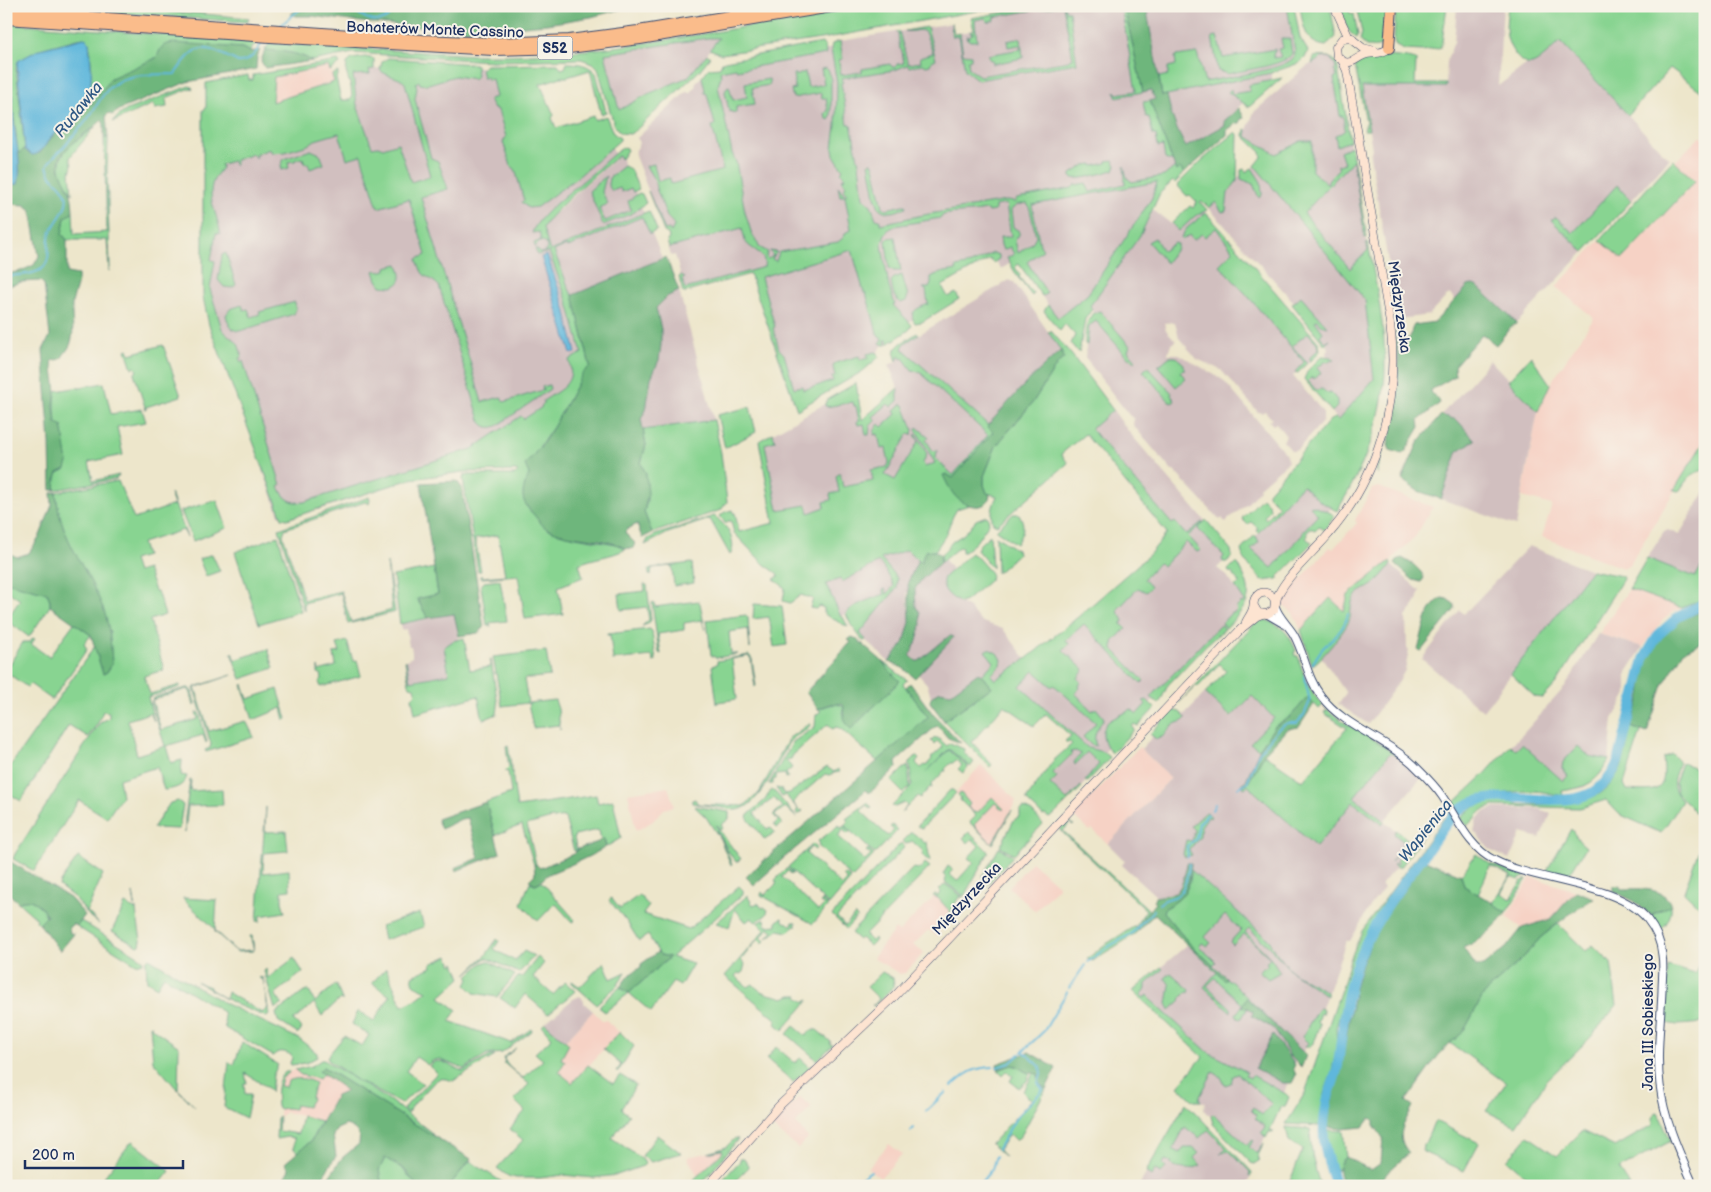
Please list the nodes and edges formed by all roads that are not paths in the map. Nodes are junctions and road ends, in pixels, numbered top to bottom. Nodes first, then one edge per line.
1 (790, 6) edge
2 (837, 6) edge
3 (1392, 6) edge
4 (1336, 8) edge
5 (6, 11) edge
6 (6, 19) edge
7 (270, 33) junction
8 (1352, 38) junction
9 (1338, 42) junction
10 (1359, 45) junction
11 (1386, 50) junction
12 (1355, 60) junction
13 (1343, 62) junction
14 (1352, 102) junction
15 (1290, 577) junction
16 (1267, 593) junction
17 (1276, 604) junction
18 (1254, 606) junction
19 (1264, 614) junction
20 (1242, 628) junction
21 (1290, 629) junction
22 (708, 1186) edge
23 (1694, 1186) edge

1 - 7 highway, Bohaterów Monte Cassino / S52
2 - 7 highway, Bohaterów Monte Cassino / S52
3 - 11 highway
4 - 8 main road
4 - 9 main road
5 - 7 highway, S52
6 - 7 highway, S52
8 - 9 main road
8 - 10 main road
9 - 13 main road
10 - 11 main road
10 - 12 main road
11 - 12 main road
12 - 13 main road
12 - 14 main road, Międzyrzecka
13 - 14 main road, Międzyrzecka
14 - 15 main road, Międzyrzecka
15 - 16 main road, Międzyrzecka
15 - 17 main road, Międzyrzecka
16 - 17 main road
16 - 18 main road
17 - 19 main road
17 - 21 street, Jana III Sobieskiego
18 - 19 main road
18 - 20 main road, Międzyrzecka
19 - 20 main road, Międzyrzecka
19 - 21 street, Jana III Sobieskiego
20 - 22 main road, Międzyrzecka
21 - 23 street, Jana III Sobieskiego

